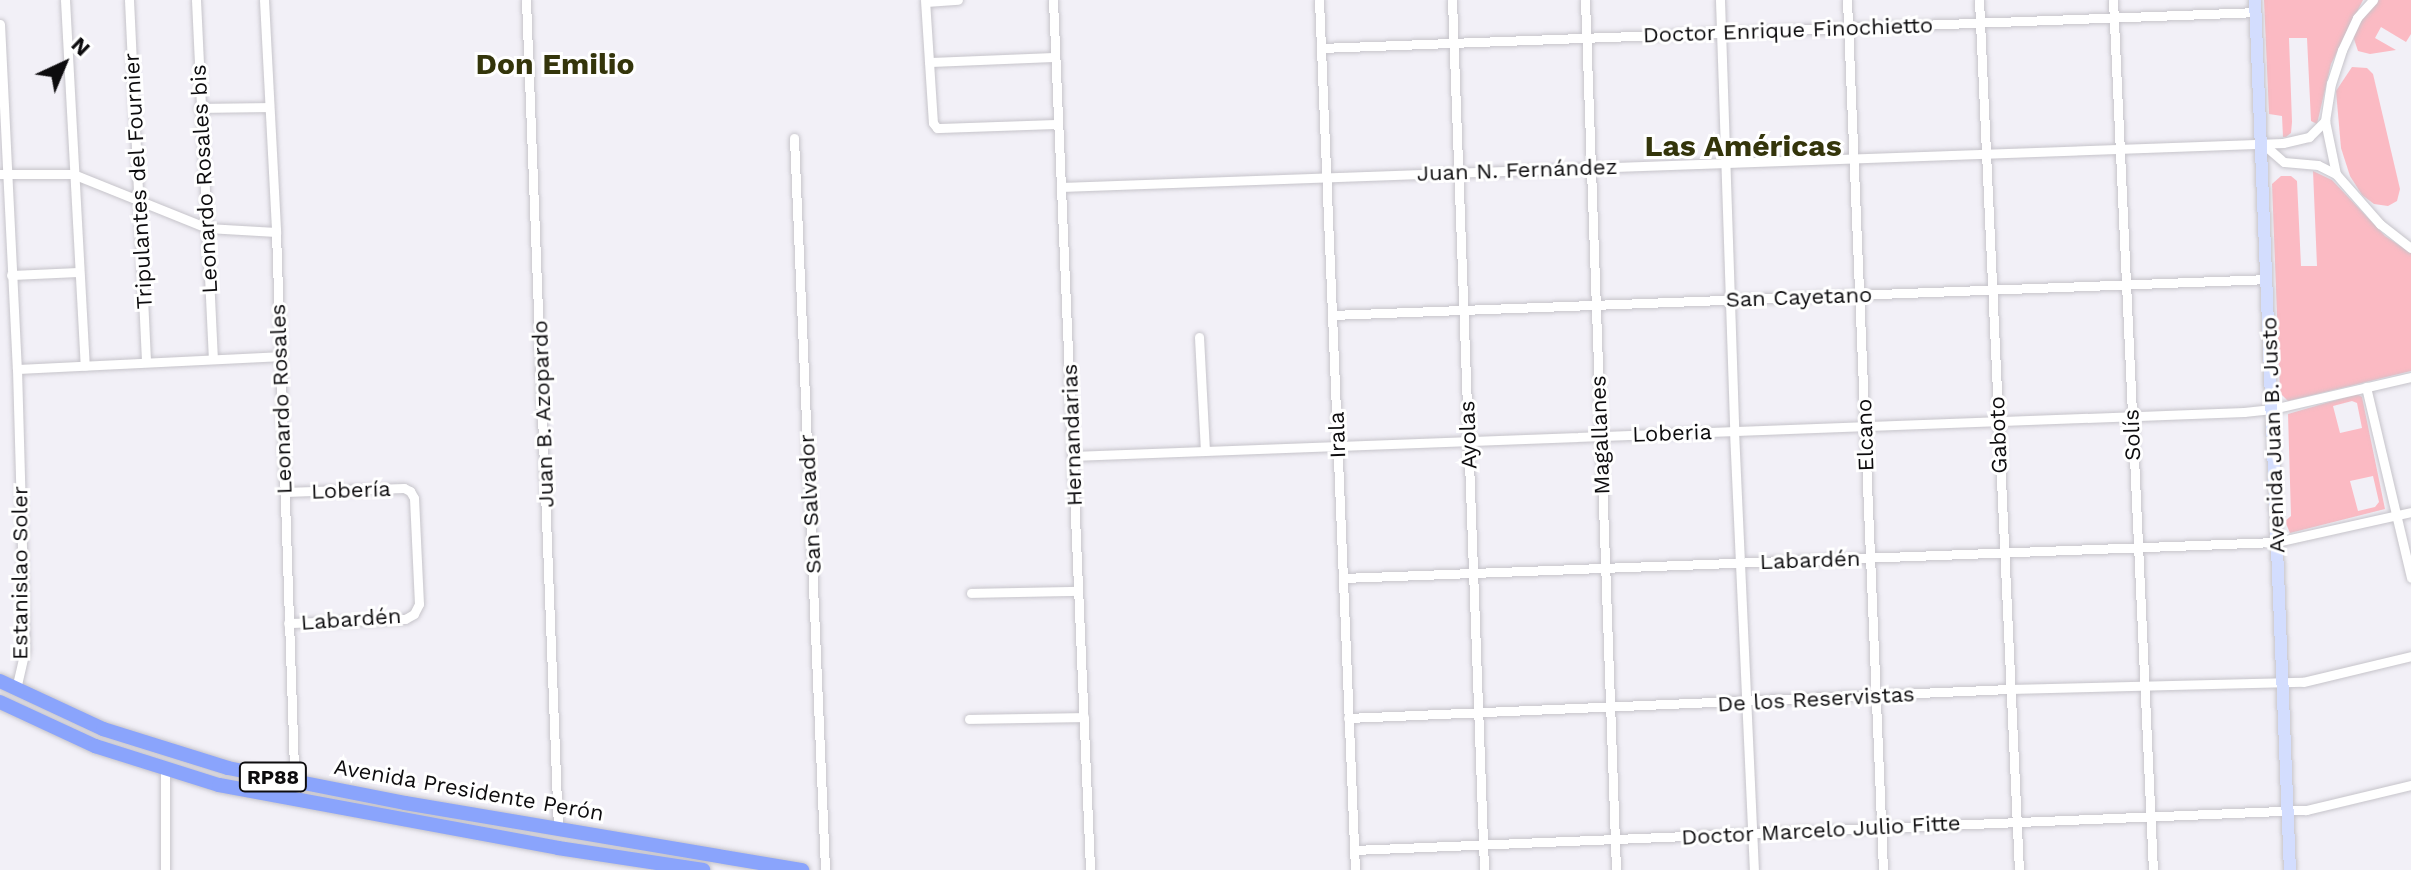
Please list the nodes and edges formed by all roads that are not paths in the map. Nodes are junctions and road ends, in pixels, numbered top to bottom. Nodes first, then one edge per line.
1 (65, 0) edge
2 (129, 0) edge
3 (196, 0) edge
4 (264, 0) edge
5 (526, 0) edge
6 (958, 0) edge
7 (1053, 0) edge
8 (1319, 0) edge
9 (1452, 0) edge
10 (1585, 0) edge
11 (1720, 0) edge
12 (1847, 0) edge
13 (1979, 0) edge
14 (2113, 0) edge
15 (2373, 0) edge
16 (926, 1) edge
17 (2256, 6) edge
18 (2114, 18) junction
19 (1980, 23) junction
20 (0, 24) edge
21 (1848, 28) junction
22 (1721, 33) junction
23 (1586, 38) junction
24 (1454, 43) junction
25 (1321, 48) junction
26 (1055, 57) junction
27 (929, 62) junction
28 (269, 107) junction
29 (199, 108) junction
30 (2325, 121) junction
31 (1058, 124) junction
32 (794, 138) dead end
33 (2262, 143) junction
34 (2291, 143) junction
35 (2120, 147) junction
36 (1985, 152) junction
37 (1854, 157) junction
38 (1726, 162) junction
39 (2292, 163) junction
40 (1591, 167) junction
41 (1459, 172) junction
42 (3, 174) edge
43 (73, 174) junction
44 (2336, 174) junction
45 (1326, 177) junction
46 (1061, 187) junction
47 (141, 202) junction
48 (207, 228) junction
49 (276, 232) junction
50 (4, 239) edge
51 (2411, 248) edge
52 (79, 272) junction
53 (11, 275) junction
54 (2267, 279) junction
55 (2126, 284) junction
56 (1992, 289) junction
57 (1859, 295) junction
58 (1731, 299) junction
59 (1595, 305) junction
60 (1464, 310) junction
61 (1332, 315) junction
62 (1199, 337) dead end
63 (279, 356) junction
64 (213, 358) junction
65 (146, 362) junction
66 (85, 365) junction
67 (17, 369) junction
68 (2411, 377) edge
69 (2366, 387) junction
70 (2272, 409) junction
71 (2131, 416) junction
72 (1999, 421) junction
73 (1864, 426) junction
74 (1734, 431) junction
75 (1600, 436) junction
76 (1469, 441) junction
77 (1337, 446) junction
78 (1205, 451) junction
79 (1072, 456) junction
80 (284, 492) junction
81 (2411, 512) edge
82 (2396, 515) junction
83 (2277, 542) junction
84 (2137, 548) junction
85 (2002, 553) junction
86 (1869, 558) junction
87 (1742, 563) junction
88 (1605, 568) junction
89 (1473, 573) junction
90 (1343, 578) junction
91 (2411, 578) edge
92 (1078, 591) junction
93 (971, 593) dead end
94 (414, 614) joint
95 (288, 623) junction
96 (2411, 656) edge
97 (2283, 680) junction
98 (0, 681) edge
99 (2143, 684) junction
100 (16, 689) junction
101 (2010, 689) junction
102 (1875, 697) junction
103 (0, 702) edge
104 (1747, 702) junction
105 (1610, 708) junction
106 (1479, 713) junction
107 (1084, 717) junction
108 (1348, 718) junction
109 (969, 719) dead end
110 (165, 771) junction
111 (295, 781) junction
112 (2411, 785) edge
113 (295, 799) junction
114 (2288, 811) junction
115 (2151, 817) junction
116 (2018, 820) junction
117 (558, 828) junction
118 (1881, 828) junction
119 (1752, 833) junction
120 (1615, 839) junction
121 (1483, 844) junction
122 (1354, 850) junction
123 (165, 870) edge
124 (703, 870) edge
125 (802, 870) edge
126 (825, 870) edge
127 (1090, 870) edge
128 (1355, 870) edge
129 (1484, 870) edge
130 (1616, 870) edge
131 (1754, 870) edge
132 (1883, 870) edge
133 (2019, 870) edge
134 (2153, 870) edge
135 (2290, 870) edge

1 - 43 street
2 - 47 street, Tripulantes del Fournier
3 - 29 street, Leonardo Rosales bis
4 - 28 street, Leonardo Rosales
5 - 117 street, Juan B. Azopardo
6 - 16 street
7 - 26 street, Hernandarias
8 - 25 street, Irala
9 - 24 street, Ayolas
10 - 23 street, Magallanes
11 - 22 street
12 - 21 street, Elcano
13 - 19 street, Gaboto
14 - 18 street, Solís
15 - 30 street
16 - 27 street
17 - 18 street, Doctor Enrique Finochietto
17 - 33 main road, Avenida Juan B. Justo
18 - 19 street, Doctor Enrique Finochietto
18 - 35 street, Solís
19 - 21 street, Doctor Enrique Finochietto
19 - 36 street, Gaboto
20 - 42 street, Estanislao Soler
21 - 22 street, Doctor Enrique Finochietto
21 - 37 street, Elcano
22 - 23 street, Doctor Enrique Finochietto
22 - 38 street
23 - 24 street, Doctor Enrique Finochietto
23 - 40 street, Magallanes
24 - 25 street, Doctor Enrique Finochietto
24 - 41 street, Ayolas
25 - 45 street, Irala
26 - 27 street
26 - 31 street, Hernandarias
27 - 31 street
28 - 29 street
28 - 49 street, Leonardo Rosales
29 - 48 street, Leonardo Rosales bis
30 - 34 street
30 - 44 street
31 - 46 street, Hernandarias
32 - 126 street, San Salvador
33 - 34 street, Juan N. Fernández
33 - 35 street, Juan N. Fernández
33 - 39 street
33 - 54 main road, Avenida Juan B. Justo
34 - 39 street
35 - 36 street, Juan N. Fernández
35 - 55 street, Solís
36 - 37 street, Juan N. Fernández
36 - 56 street, Gaboto
37 - 38 street, Juan N. Fernández
37 - 57 street, Elcano
38 - 40 street, Juan N. Fernández
38 - 58 street
39 - 44 street
40 - 41 street, Juan N. Fernández
40 - 59 street, Magallanes
41 - 45 street, Juan N. Fernández
41 - 60 street, Ayolas
42 - 43 street
42 - 50 street, Estanislao Soler
43 - 47 street
43 - 52 street
44 - 51 street
45 - 46 street, Juan N. Fernández
45 - 61 street, Irala
46 - 79 street, Hernandarias
47 - 48 street
47 - 65 street, Tripulantes del Fournier
48 - 49 street
48 - 64 street, Leonardo Rosales bis
49 - 63 street, Leonardo Rosales
50 - 53 street, Estanislao Soler
52 - 53 street
52 - 66 street
53 - 67 street, Estanislao Soler
54 - 55 street, San Cayetano
54 - 70 main road, Avenida Juan B. Justo
55 - 56 street, San Cayetano
55 - 71 street, Solís
56 - 57 street, San Cayetano
56 - 72 street, Gaboto
57 - 58 street, San Cayetano
57 - 73 street, Elcano
58 - 59 street, San Cayetano
58 - 74 street
59 - 60 street, San Cayetano
59 - 75 street, Magallanes
60 - 61 street, San Cayetano
60 - 76 street, Ayolas
61 - 77 street, Irala
62 - 78 street
63 - 64 street
63 - 80 street, Leonardo Rosales
64 - 65 street
65 - 66 street
66 - 67 street
67 - 100 street, Estanislao Soler
68 - 69 street, Loberia
69 - 70 street, Loberia
69 - 82 street
70 - 71 street, Loberia
70 - 83 main road, Avenida Juan B. Justo
71 - 72 street, Loberia
71 - 84 street, Solís
72 - 73 street, Loberia
72 - 85 street, Gaboto
73 - 74 street, Loberia
73 - 86 street, Elcano
74 - 75 street, Loberia
74 - 87 street
75 - 76 street, Loberia
75 - 88 street, Magallanes
76 - 77 street, Loberia
76 - 89 street, Ayolas
77 - 78 street, Loberia
77 - 90 street, Irala
78 - 79 street, Loberia
79 - 92 street, Hernandarias
80 - 94 street, Lobería
80 - 95 street, Leonardo Rosales
81 - 82 street, Labardén
82 - 83 street, Labardén
82 - 91 street
83 - 84 street, Labardén
83 - 97 main road, Avenida Juan B. Justo
84 - 85 street, Labardén
84 - 99 street, Solís
85 - 86 street, Labardén
85 - 101 street, Gaboto
86 - 87 street, Labardén
86 - 102 street, Elcano
87 - 88 street, Labardén
87 - 104 street
88 - 89 street, Labardén
88 - 105 street, Magallanes
89 - 90 street, Labardén
89 - 106 street, Ayolas
90 - 108 street, Irala
92 - 93 street
92 - 107 street, Hernandarias
94 - 95 street, Labardén
95 - 111 street, Leonardo Rosales
96 - 97 street, De los Reservistas
97 - 99 street, De los Reservistas
97 - 114 main road, Avenida Juan B. Justo
98 - 100 highway, Avenida Presidente Perón / RP88
99 - 101 street, De los Reservistas
99 - 115 street, Solís
100 - 111 highway, Avenida Presidente Perón / RP88
101 - 102 street, De los Reservistas
101 - 116 street, Gaboto
102 - 104 street, De los Reservistas
102 - 118 street, Elcano
103 - 110 highway, Avenida Presidente Perón / RP88
104 - 105 street, De los Reservistas
104 - 119 street
105 - 106 street, De los Reservistas
105 - 120 street, Magallanes
106 - 108 street, De los Reservistas
106 - 121 street, Ayolas
107 - 109 street
107 - 127 street, Hernandarias
108 - 122 street, Irala
110 - 113 highway, Avenida Presidente Perón / RP88
110 - 123 street
111 - 113 street, Leonardo Rosales
111 - 117 highway, Avenida Presidente Perón / RP88
112 - 114 street, Doctor Marcelo Julio Fitte
113 - 124 highway, Avenida Presidente Perón / RP88
114 - 115 street, Doctor Marcelo Julio Fitte
114 - 135 main road, Avenida Juan B. Justo
115 - 116 street, Doctor Marcelo Julio Fitte
115 - 134 street, Solís
116 - 118 street, Doctor Marcelo Julio Fitte
116 - 133 street, Gaboto
117 - 125 highway, Avenida Presidente Perón / RP88
118 - 119 street, Doctor Marcelo Julio Fitte
118 - 132 street, Elcano
119 - 120 street, Doctor Marcelo Julio Fitte
119 - 131 street
120 - 121 street, Doctor Marcelo Julio Fitte
120 - 130 street, Magallanes
121 - 122 street, Doctor Marcelo Julio Fitte
121 - 129 street, Ayolas
122 - 128 street, Irala

